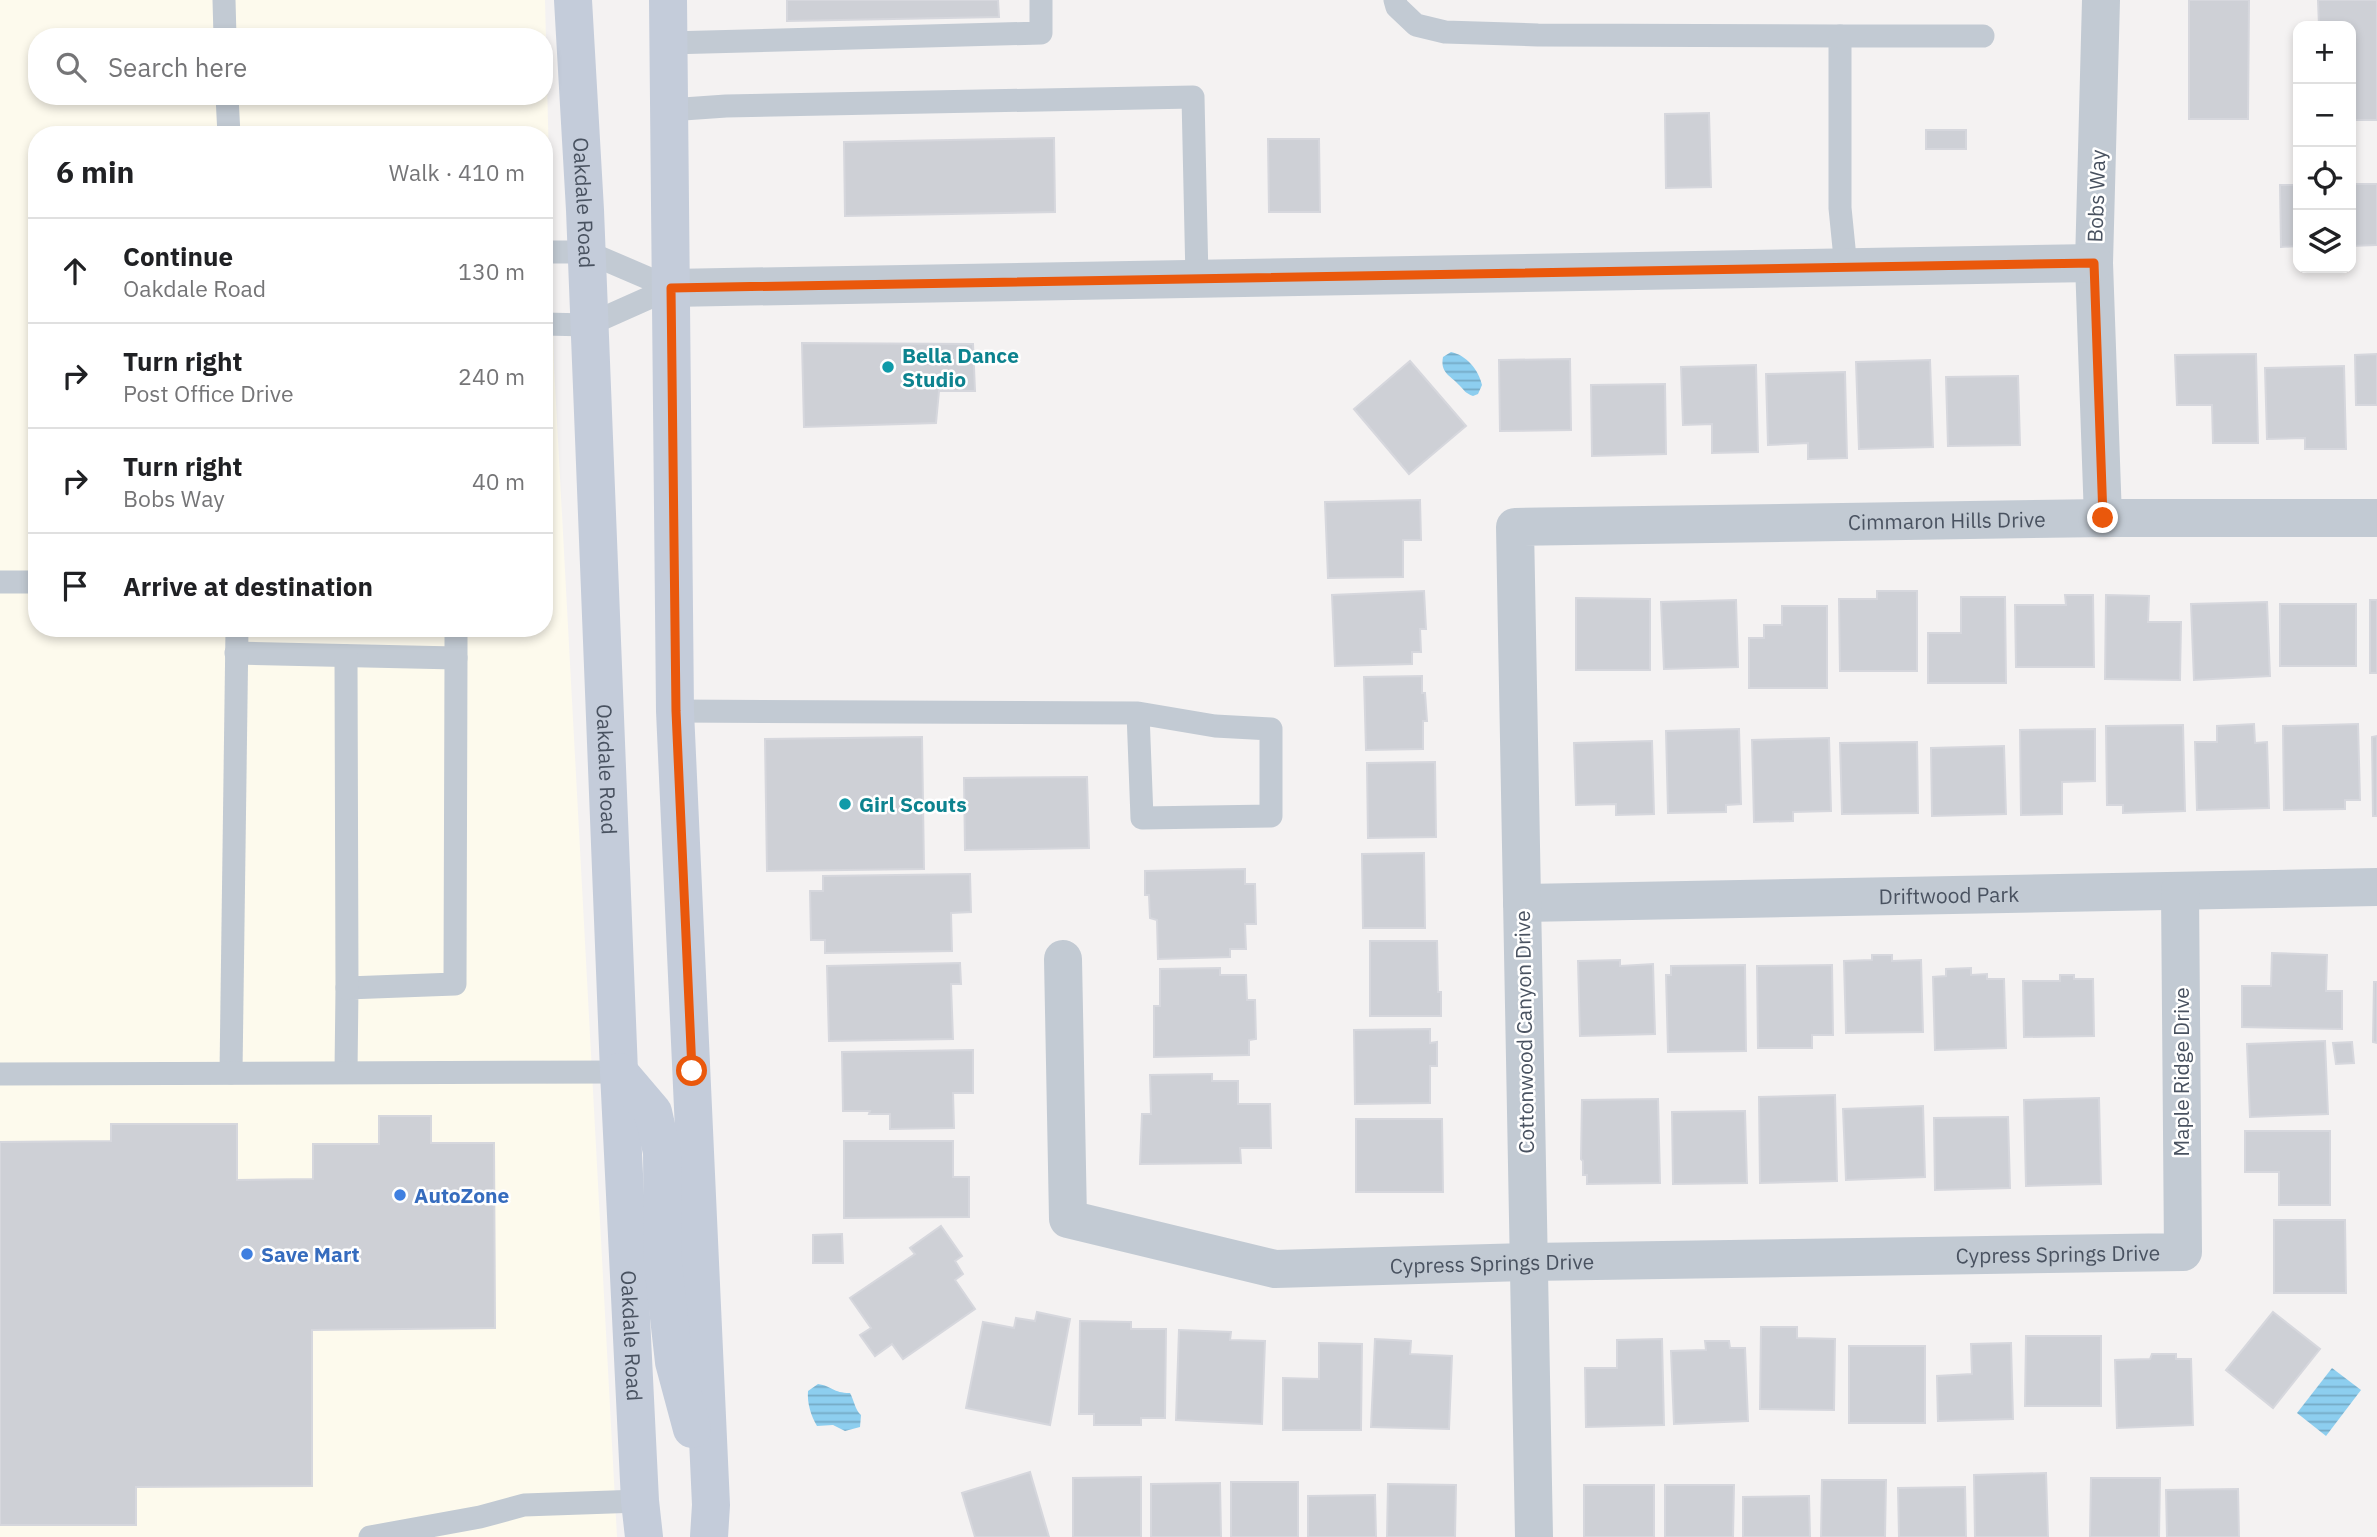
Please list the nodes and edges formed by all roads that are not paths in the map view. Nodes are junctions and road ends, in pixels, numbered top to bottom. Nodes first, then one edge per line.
1 (223, 0) edge
2 (573, 0) edge
3 (668, 0) edge
4 (1041, 0) edge
5 (1395, 0) edge
6 (2101, 0) edge
7 (225, 28) edge
8 (1840, 36) junction
9 (1983, 36) dead end
10 (668, 43) junction
11 (227, 105) edge
12 (669, 110) junction
13 (229, 126) edge
14 (553, 252) edge
15 (587, 252) junction
16 (2094, 263) junction
17 (1846, 268) junction
18 (1197, 279) junction
19 (671, 288) junction
20 (553, 324) edge
21 (588, 325) junction
22 (2103, 518) junction
23 (2377, 518) edge
24 (1515, 527) joint
25 (0, 582) edge
26 (28, 582) edge
27 (237, 637) edge
28 (456, 637) edge
29 (236, 653) junction
30 (346, 656) junction
31 (456, 658) junction
32 (676, 711) junction
33 (1138, 713) junction
34 (2377, 887) edge
35 (2180, 891) junction
36 (1522, 903) junction
37 (1063, 959) dead end
38 (347, 988) junction
39 (346, 1072) junction
40 (619, 1072) junction
41 (231, 1073) junction
42 (0, 1074) edge
43 (2183, 1252) joint
44 (1529, 1262) junction
45 (642, 1519) edge
46 (710, 1521) edge
47 (370, 1537) edge
48 (1534, 1537) edge

1 - 7 lane
2 - 15 main road, Oakdale Road
3 - 10 main road
4 - 10 lane
5 - 8 lane
6 - 16 street, Bobs Way
8 - 9 lane
8 - 17 lane
10 - 12 main road
11 - 13 lane
12 - 18 lane
12 - 19 main road
14 - 15 lane
15 - 19 lane
15 - 21 main road, Oakdale Road
16 - 17 street
16 - 22 street, Bobs Way
17 - 18 street
18 - 19 street
19 - 21 lane
19 - 32 main road
20 - 21 lane
21 - 40 main road, Oakdale Road
22 - 23 street, Cimmaron Hills Drive
22 - 24 street, Cimmaron Hills Drive
24 - 36 street, Cottonwood Canyon Drive
25 - 26 lane
27 - 29 lane
28 - 31 lane
29 - 30 lane
29 - 41 lane
30 - 31 lane
30 - 38 lane
31 - 38 lane
32 - 33 lane
32 - 46 main road
33 - 33 lane
34 - 35 street, Driftwood Park
35 - 36 street, Driftwood Park
35 - 43 street, Maple Ridge Drive
36 - 44 street, Cottonwood Canyon Drive
37 - 44 street, Cypress Springs Drive
38 - 39 lane
39 - 40 lane
39 - 41 lane
40 - 45 main road, Oakdale Road
40 - 46 main road
41 - 42 lane
43 - 44 street, Cypress Springs Drive
44 - 48 street, Cottonwood Canyon Drive
45 - 47 lane

